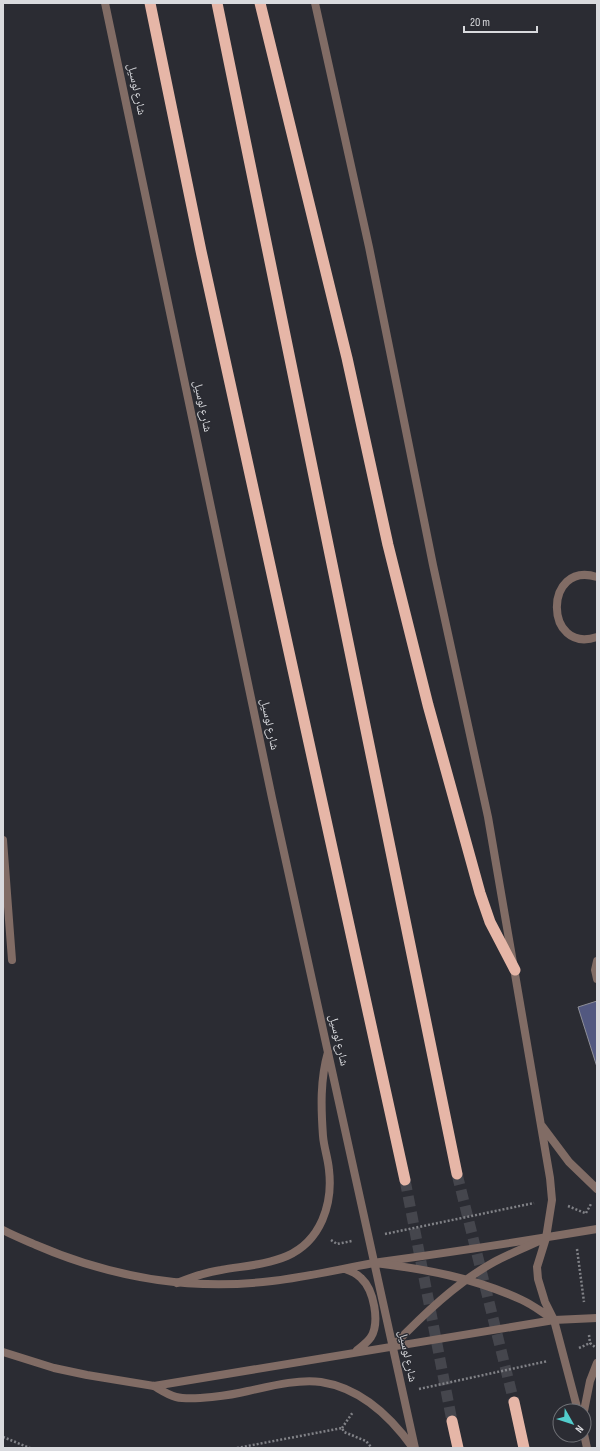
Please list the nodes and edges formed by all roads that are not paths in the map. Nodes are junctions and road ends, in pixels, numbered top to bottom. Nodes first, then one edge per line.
1 (105, 3) edge
2 (150, 3) edge
3 (217, 3) edge
4 (260, 3) edge
5 (317, 5) edge
6 (597, 577) edge
7 (597, 637) edge
8 (3, 840) edge
9 (12, 960) dead end
10 (597, 961) edge
11 (515, 970) junction
12 (597, 979) edge
13 (328, 1051) junction
14 (540, 1124) junction
15 (457, 1174) tunnel mouth
16 (405, 1180) tunnel mouth
17 (597, 1189) edge
18 (597, 1229) edge
19 (3, 1230) edge
20 (546, 1238) junction
21 (375, 1263) junction
22 (344, 1269) junction
23 (468, 1280) junction
24 (177, 1283) junction
25 (597, 1318) edge
26 (554, 1320) junction
27 (393, 1346) junction
28 (3, 1352) edge
29 (353, 1352) junction
30 (597, 1363) edge
31 (154, 1386) junction
32 (514, 1402) tunnel mouth
33 (576, 1403) edge
34 (586, 1403) edge
35 (452, 1421) tunnel mouth
36 (414, 1448) edge
37 (458, 1448) edge
38 (524, 1448) edge

1 - 13 street, شارع لوسيل
2 - 16 highway
3 - 15 highway
4 - 11 highway
5 - 11 street
6 - 7 street
8 - 9 street
10 - 12 street
11 - 14 street
13 - 21 street, شارع لوسيل
13 - 24 street
14 - 17 street
14 - 20 street
18 - 20 street
19 - 24 street
20 - 21 street
20 - 23 street
20 - 26 street
21 - 22 street
21 - 23 street
21 - 27 street, شارع لوسيل
22 - 24 street
22 - 29 street
23 - 26 street
23 - 27 street
25 - 26 street
26 - 27 street
26 - 33 street
27 - 29 street
27 - 36 street, شارع لوسيل
28 - 31 street
29 - 31 street
30 - 34 street
31 - 36 street
32 - 38 highway
35 - 37 highway

